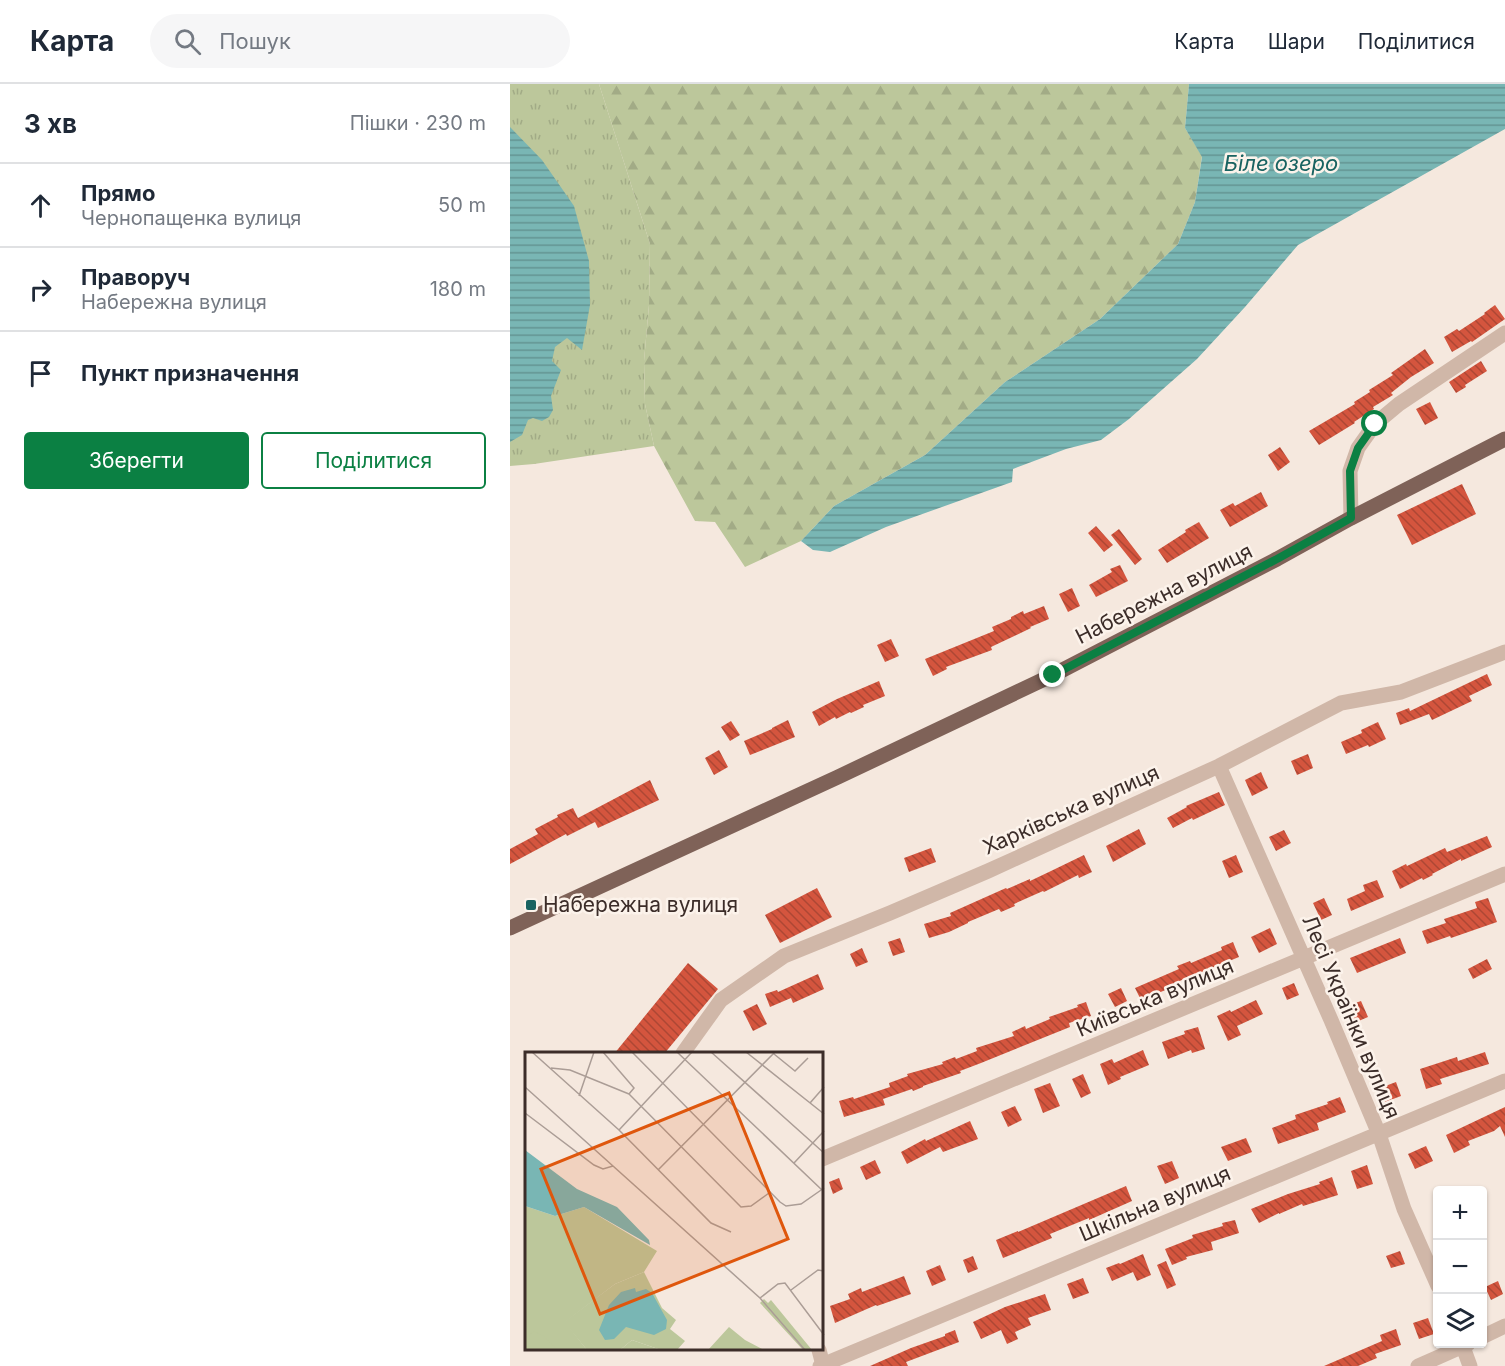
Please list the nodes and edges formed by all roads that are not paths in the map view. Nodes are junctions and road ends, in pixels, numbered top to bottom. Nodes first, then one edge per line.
1 (1505, 333) edge
2 (1505, 439) edge
3 (1351, 518) junction
4 (1505, 652) edge
5 (1219, 766) junction
6 (1505, 874) edge
7 (510, 928) edge
8 (1304, 958) junction
9 (684, 1052) edge
10 (1505, 1081) edge
11 (1378, 1134) junction
12 (824, 1158) edge
13 (1433, 1277) edge
14 (1505, 1326) edge
15 (1487, 1335) edge
16 (1456, 1348) edge
17 (1465, 1348) edge
18 (821, 1360) edge
19 (1418, 1366) edge
20 (1470, 1366) edge

1 - 3 street
2 - 3 main road, Набережна вулиця
3 - 7 main road, Набережна вулиця
4 - 5 street, Харківська вулиця
5 - 8 street, Лесі Українки вулиця
5 - 9 street, Харківська вулиця
6 - 8 street, Київська вулиця
8 - 11 street, Лесі Українки вулиця
8 - 12 street, Київська вулиця
10 - 11 street, Шкільна вулиця
11 - 13 street, Лесі Українки вулиця
11 - 18 street, Шкільна вулиця
14 - 15 street
16 - 19 street
17 - 20 street

